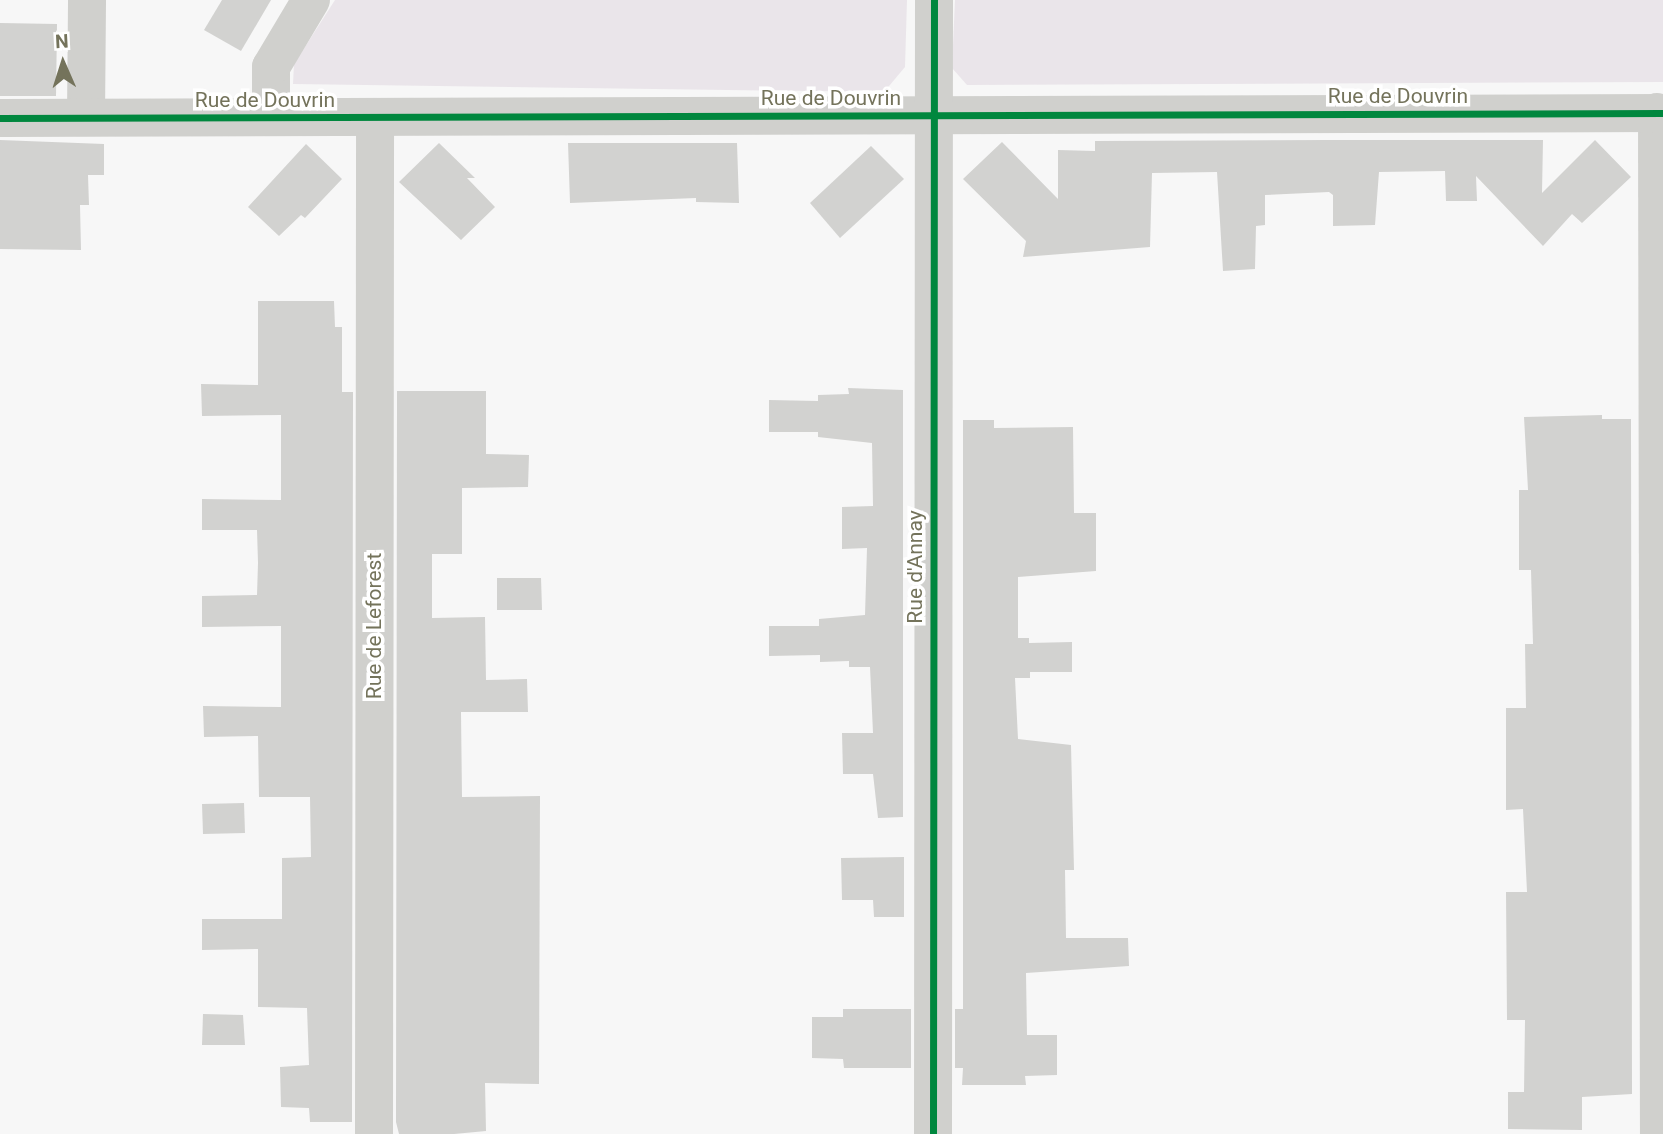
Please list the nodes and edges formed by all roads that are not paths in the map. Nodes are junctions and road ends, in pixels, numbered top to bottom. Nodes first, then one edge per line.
1 (87, 0) edge
2 (312, 0) edge
3 (934, 0) edge
4 (1660, 113) edge
5 (933, 116) junction
6 (86, 117) junction
7 (271, 117) junction
8 (0, 118) edge
9 (375, 118) junction
10 (374, 1134) edge
11 (933, 1134) edge
12 (1659, 1134) edge

1 - 6 street
2 - 7 street
3 - 5 street, Rue d'Annay
4 - 5 street, Rue de Douvrin
4 - 12 street
5 - 9 street, Rue de Douvrin
5 - 11 street, Rue d'Annay
6 - 7 street, Rue de Douvrin
6 - 8 street, Rue de Douvrin
7 - 9 street, Rue de Douvrin
9 - 10 street, Rue de Leforest

